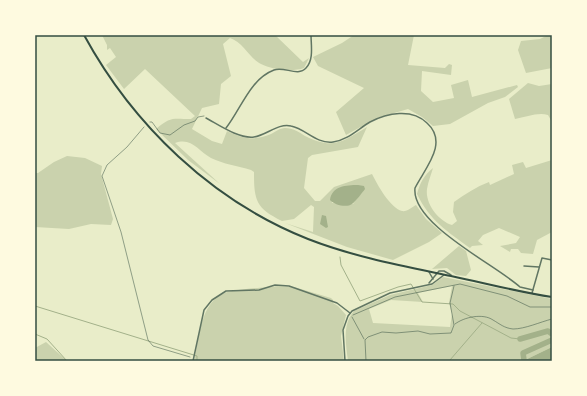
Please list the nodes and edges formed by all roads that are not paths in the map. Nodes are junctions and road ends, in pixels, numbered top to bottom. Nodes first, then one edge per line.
1 (84, 35) edge
2 (311, 35) edge
3 (206, 118) road end
4 (226, 128) junction
5 (552, 260) edge
6 (524, 266) dead end
7 (539, 267) junction
8 (429, 272) junction
9 (436, 273) junction
10 (444, 275) junction
11 (453, 277) junction
12 (433, 279) junction
13 (437, 279) junction
14 (517, 284) junction
15 (427, 285) junction
16 (520, 287) junction
17 (516, 290) junction
18 (533, 290) junction
19 (522, 291) junction
20 (532, 293) junction
21 (552, 297) edge
22 (350, 313) junction
23 (193, 361) edge
24 (345, 361) edge

1 - 8 main road
2 - 4 street
3 - 4 street
4 - 14 street
5 - 7 street
6 - 7 street
7 - 18 street
8 - 9 main road
8 - 12 street
9 - 10 main road
9 - 11 street
9 - 12 street
9 - 13 street
10 - 11 main road
10 - 13 street
11 - 17 main road
12 - 15 street
13 - 15 street
14 - 16 street
14 - 17 street
15 - 22 street
16 - 18 street
16 - 19 street
17 - 19 main road
18 - 20 street
19 - 20 main road
20 - 21 main road
22 - 23 street
22 - 24 street

